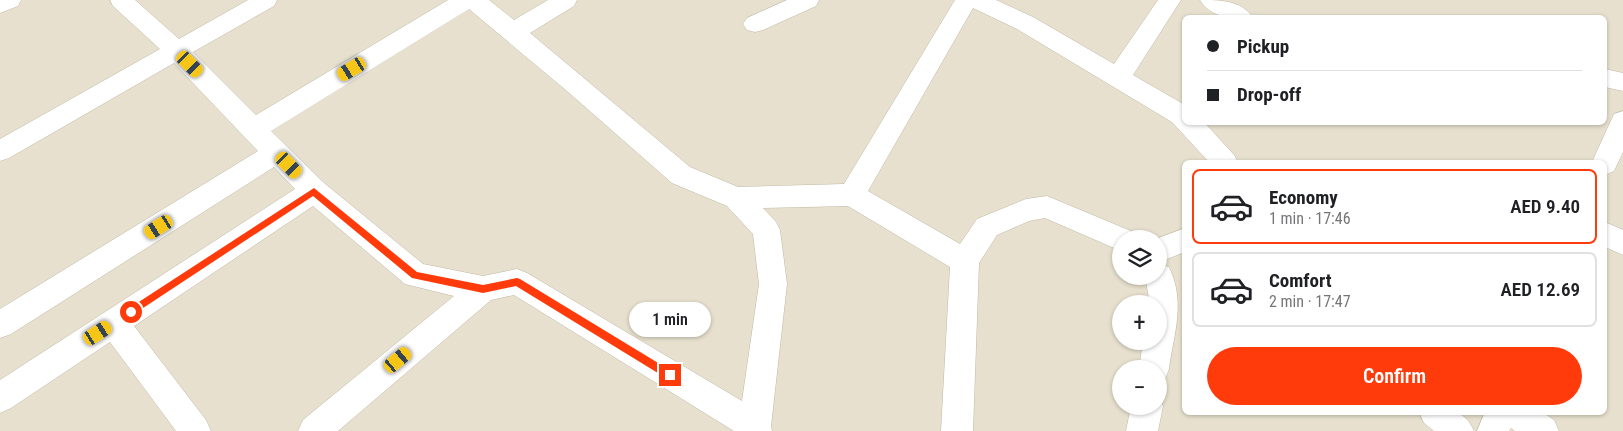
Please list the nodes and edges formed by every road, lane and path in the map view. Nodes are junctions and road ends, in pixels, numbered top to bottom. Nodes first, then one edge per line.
1 (10, 0) edge
2 (121, 0) edge
3 (266, 0) edge
4 (466, 0) edge
5 (474, 0) edge
6 (566, 0) edge
7 (808, 0) edge
8 (966, 0) edge
9 (976, 0) edge
10 (1170, 0) edge
11 (1210, 0) edge
12 (0, 5) edge
13 (1237, 15) edge
14 (755, 24) dead end
15 (513, 32) junction
16 (177, 51) junction
17 (1118, 78) junction
18 (1607, 78) edge
19 (1623, 82) edge
20 (1182, 116) edge
21 (1623, 121) edge
22 (1191, 125) edge
23 (254, 129) junction
24 (0, 151) edge
25 (276, 152) junction
26 (1223, 160) edge
27 (1607, 160) edge
28 (314, 191) junction
29 (852, 195) junction
30 (737, 198) junction
31 (1112, 235) edge
32 (1607, 235) edge
33 (1182, 241) edge
34 (1623, 243) edge
35 (1167, 247) edge
36 (965, 261) junction
37 (483, 289) junction
38 (114, 323) junction
39 (0, 325) edge
40 (0, 398) edge
41 (1145, 415) edge
42 (1439, 415) edge
43 (1501, 415) edge
44 (1518, 415) edge
45 (756, 429) edge
46 (195, 431) edge
47 (314, 431) edge
48 (957, 431) edge
49 (1142, 431) edge
50 (1458, 431) edge
51 (1493, 431) edge
52 (1543, 431) edge

1 - 12 street
2 - 16 street
3 - 16 street
4 - 23 street
5 - 15 street
6 - 15 street
7 - 14 street
8 - 29 street
9 - 17 street
10 - 17 street
11 - 13 street
15 - 30 street
16 - 23 street
16 - 24 street
17 - 20 street
18 - 19 street
21 - 27 street
22 - 26 street
23 - 25 street
25 - 28 street
25 - 39 street
28 - 37 street
28 - 38 street
29 - 30 street
29 - 36 street
30 - 45 street
31 - 36 street
32 - 34 street
33 - 35 street
36 - 48 street
37 - 45 street
37 - 47 street
38 - 40 street
38 - 46 street
41 - 49 street
42 - 50 street
43 - 51 street
44 - 52 street

